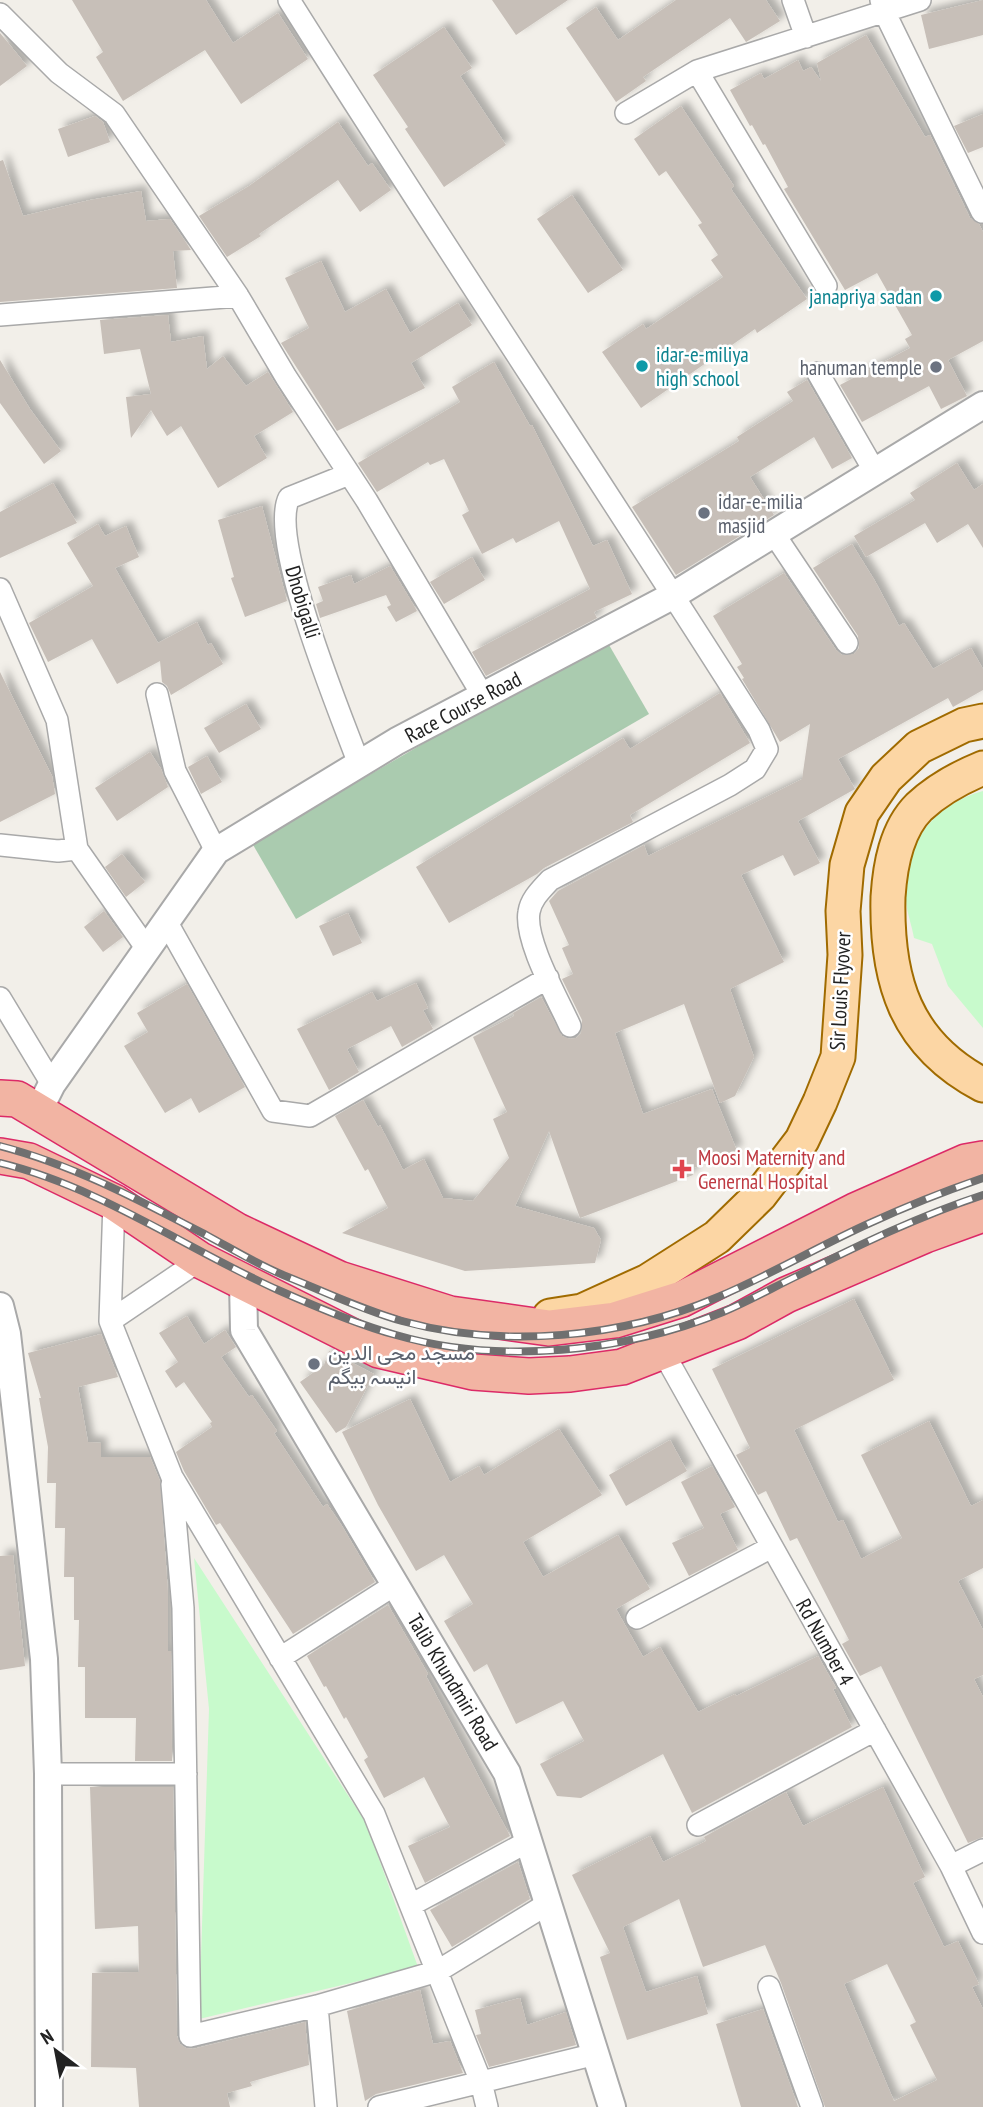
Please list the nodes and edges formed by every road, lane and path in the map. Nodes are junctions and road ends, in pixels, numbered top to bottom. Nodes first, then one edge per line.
1 (4, 0) edge
2 (289, 0) edge
3 (793, 0) edge
4 (920, 0) edge
5 (883, 5) edge
6 (0, 14) edge
7 (806, 37) junction
8 (697, 71) junction
9 (626, 113) dead end
10 (982, 212) edge
11 (826, 286) dead end
12 (238, 296) junction
13 (0, 315) edge
14 (818, 373) dead end
15 (981, 411) edge
16 (875, 472) junction
17 (349, 474) junction
18 (774, 534) junction
19 (0, 589) edge
20 (674, 596) junction
21 (847, 643) dead end
22 (157, 694) dead end
23 (483, 696) junction
24 (983, 721) edge
25 (359, 764) junction
26 (983, 768) edge
27 (0, 845) edge
28 (77, 849) junction
29 (216, 851) junction
30 (166, 921) junction
31 (147, 949) junction
32 (548, 978) junction
33 (0, 998) edge
34 (570, 1026) dead end
35 (983, 1085) edge
36 (0, 1098) edge
37 (45, 1098) junction
38 (0, 1156) edge
39 (983, 1159) edge
40 (114, 1202) junction
41 (983, 1214) edge
42 (200, 1260) junction
43 (243, 1283) junction
44 (0, 1306) edge
45 (110, 1321) junction
46 (513, 1322) junction
47 (663, 1352) junction
48 (172, 1477) junction
49 (772, 1547) junction
50 (396, 1584) junction
51 (638, 1618) dead end
52 (281, 1658) junction
53 (875, 1730) junction
54 (48, 1774) junction
55 (186, 1774) junction
56 (698, 1825) dead end
57 (529, 1841) junction
58 (983, 1850) edge
59 (951, 1866) junction
60 (549, 1903) junction
61 (411, 1905) junction
62 (983, 1933) edge
63 (438, 1971) junction
64 (769, 1987) dead end
65 (317, 2006) junction
66 (596, 2054) junction
67 (481, 2082) junction
68 (48, 2107) edge
69 (326, 2107) edge
70 (379, 2107) edge
71 (487, 2107) edge
72 (612, 2107) edge
73 (812, 2107) edge

1 - 6 street
2 - 20 street
3 - 7 street
4 - 5 street
5 - 7 street
5 - 10 street
6 - 12 street
7 - 8 street
8 - 9 street
8 - 11 street
12 - 13 street
12 - 17 street
14 - 16 street
15 - 16 street, Race Course Road
16 - 18 street, Race Course Road
17 - 23 street
17 - 25 street, Dhobigalli
18 - 20 street, Race Course Road
18 - 21 street
19 - 28 street
20 - 23 street, Race Course Road
20 - 32 street
22 - 29 street
23 - 25 street, Race Course Road
24 - 46 main road, Sir Louis Flyover
25 - 29 street, Race Course Road
26 - 35 main road
27 - 28 street
28 - 31 street
29 - 30 street, Race Course Road
30 - 31 street, Race Course Road
30 - 32 street
31 - 37 street, Race Course Road
32 - 34 street
33 - 37 street
36 - 37 highway
37 - 46 highway
38 - 40 highway
39 - 46 highway
40 - 42 highway
40 - 45 street
41 - 47 highway
42 - 43 highway
42 - 45 street
43 - 47 highway
43 - 50 street, Talib Khundmiri Road
44 - 54 street
45 - 48 street
47 - 49 street, Rd Number 4
48 - 52 street
48 - 55 street
49 - 51 street
49 - 53 street, Rd Number 4
50 - 52 street
50 - 57 street, Talib Khundmiri Road
52 - 61 street
53 - 56 street
53 - 59 street, Rd Number 4
54 - 55 street
54 - 68 street
55 - 65 street
57 - 60 street, Talib Khundmiri Road
57 - 61 street
58 - 59 street
59 - 62 street, Rd Number 4
60 - 63 street
60 - 66 street, Talib Khundmiri Road
61 - 63 street
63 - 65 street
63 - 67 street
64 - 73 street
65 - 69 street
66 - 67 street
66 - 72 street, Talib Khundmiri Road
67 - 70 street
67 - 71 street

